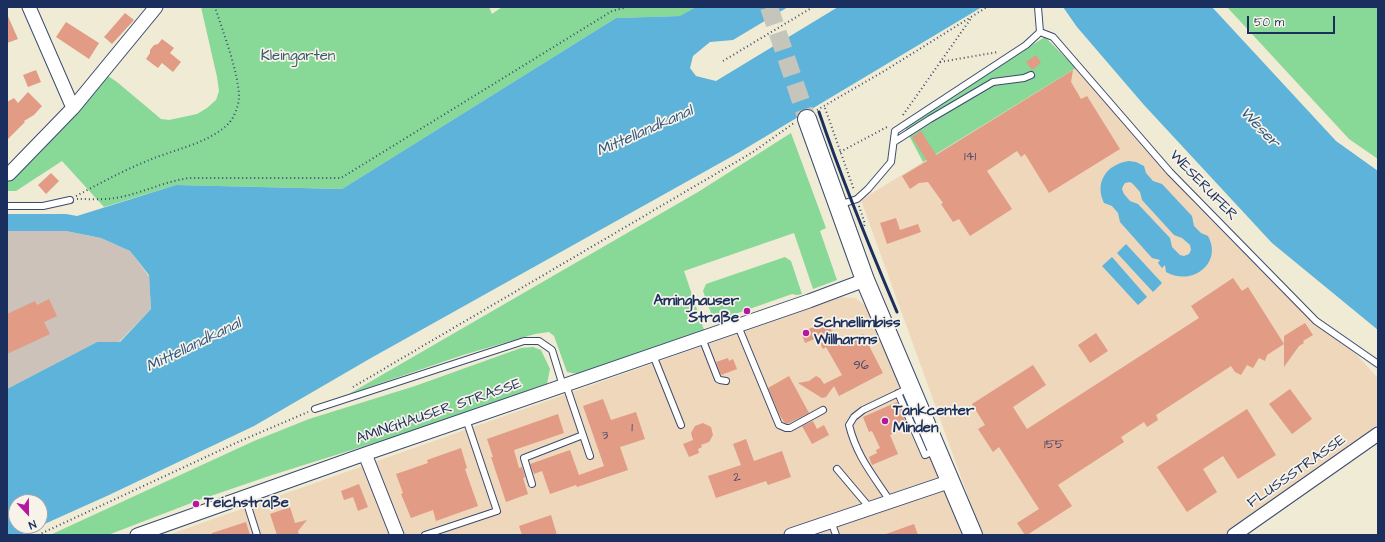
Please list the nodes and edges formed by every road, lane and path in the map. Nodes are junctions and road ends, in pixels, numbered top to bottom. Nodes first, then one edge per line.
1 (29, 7) edge
2 (156, 7) edge
3 (215, 7) edge
4 (628, 7) edge
5 (813, 7) edge
6 (987, 7) edge
7 (1038, 7) edge
8 (972, 16) junction
9 (1040, 32) junction
10 (999, 52) dead end
11 (723, 61) dead end
12 (940, 62) junction
13 (1031, 75) dead end
14 (73, 108) junction
15 (807, 117) junction
16 (898, 122) junction
17 (895, 131) junction
18 (894, 142) junction
19 (840, 152) dead end
20 (9, 174) dead end
21 (70, 200) junction
22 (7, 206) edge
23 (838, 206) junction
24 (866, 280) junction
25 (738, 326) junction
26 (702, 338) junction
27 (653, 355) junction
28 (1378, 364) edge
29 (726, 381) dead end
30 (565, 386) junction
31 (347, 390) dead end
32 (904, 390) junction
33 (315, 409) joint
34 (823, 410) dead end
35 (466, 419) junction
36 (681, 425) dead end
37 (1378, 434) edge
38 (583, 436) junction
39 (366, 454) junction
40 (590, 456) dead end
41 (837, 469) dead end
42 (951, 481) junction
43 (532, 484) dead end
44 (245, 497) junction
45 (890, 501) junction
46 (870, 508) junction
47 (831, 521) junction
48 (1252, 530) edge
49 (143, 534) edge
50 (38, 535) edge
51 (257, 535) edge
52 (397, 535) edge
53 (425, 535) edge
54 (791, 535) edge
55 (836, 535) edge
56 (973, 535) edge
57 (1234, 535) edge

1 - 14 street
2 - 14 street
3 - 21 path
4 - 21 path
5 - 11 path
6 - 8 path
7 - 9 lane
8 - 12 path
8 - 15 path
9 - 17 lane
9 - 28 lane, WESERUFER
10 - 12 path
12 - 16 path
13 - 18 lane
14 - 20 street
15 - 23 street
15 - 31 path
16 - 17 path
16 - 19 path
17 - 18 lane
18 - 23 lane
21 - 22 lane
23 - 24 street
24 - 25 street, AMINGHAUSER STRASSE
24 - 32 street
25 - 26 street, AMINGHAUSER STRASSE
25 - 34 lane
26 - 27 street, AMINGHAUSER STRASSE
26 - 29 lane
27 - 30 street, AMINGHAUSER STRASSE
27 - 36 lane
30 - 33 lane
30 - 35 street, AMINGHAUSER STRASSE
30 - 38 lane
32 - 42 street
32 - 45 lane
33 - 50 path
35 - 39 street, AMINGHAUSER STRASSE
35 - 53 lane
37 - 48 street, FLUSSSTRASSE
38 - 40 lane
38 - 43 lane
39 - 44 street, AMINGHAUSER STRASSE
39 - 52 street
41 - 46 lane
42 - 45 street
42 - 56 street
44 - 49 street, AMINGHAUSER STRASSE
44 - 51 lane
45 - 46 street
46 - 47 street
47 - 54 street
47 - 55 lane
48 - 57 street, FLUSSSTRASSE

